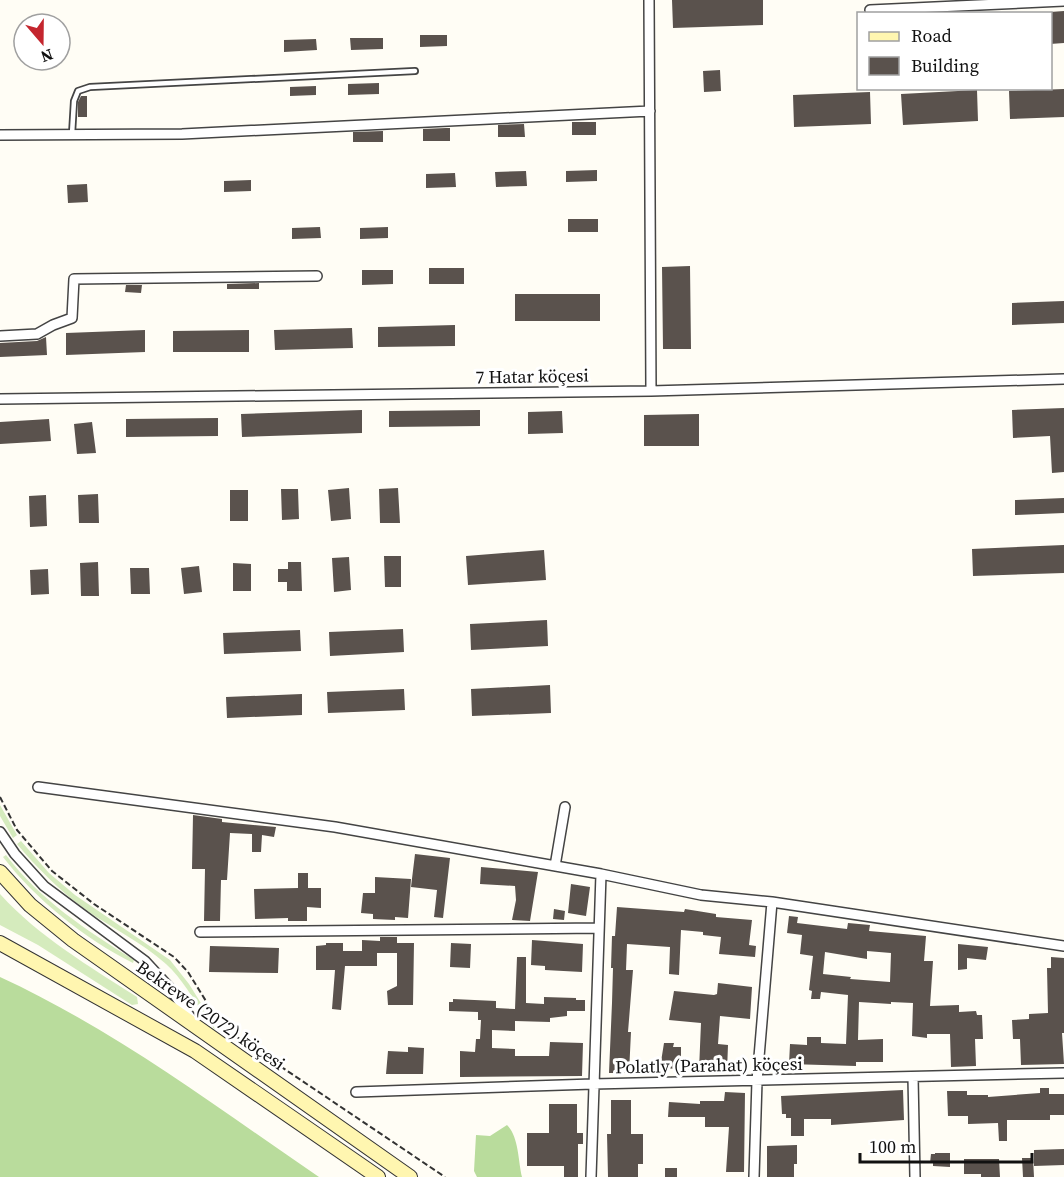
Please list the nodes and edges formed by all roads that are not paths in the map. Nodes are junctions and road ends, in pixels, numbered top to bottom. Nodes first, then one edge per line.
1 (649, 0) edge
2 (1064, 1) edge
3 (870, 10) dead end
4 (415, 71) dead end
5 (650, 111) junction
6 (0, 135) edge
7 (72, 135) junction
8 (317, 276) dead end
9 (0, 336) edge
10 (1064, 379) edge
11 (651, 391) junction
12 (0, 399) edge
13 (38, 787) dead end
14 (565, 807) dead end
15 (0, 832) edge
16 (555, 866) junction
17 (0, 872) edge
18 (601, 874) junction
19 (772, 903) junction
20 (599, 928) junction
21 (200, 932) dead end
22 (0, 943) edge
23 (1064, 946) edge
24 (198, 1028) junction
25 (1064, 1073) edge
26 (913, 1077) junction
27 (757, 1081) junction
28 (593, 1084) junction
29 (356, 1092) dead end
30 (378, 1177) edge
31 (410, 1177) edge
32 (591, 1177) edge
33 (754, 1177) edge
34 (915, 1177) edge

1 - 5 street
2 - 3 street
4 - 7 lane
5 - 7 street
5 - 11 street
6 - 7 street
8 - 9 street
10 - 11 street, 7 Hatar köçesi
11 - 12 street, 7 Hatar köçesi
13 - 16 street
14 - 16 street
15 - 24 street
16 - 18 street
17 - 24 main road, Bekrewe (2072) köçesi
18 - 19 street
18 - 20 street
19 - 23 street
19 - 27 street
20 - 21 street
20 - 28 street
22 - 30 main road
24 - 31 main road, Bekrewe (2072) köçesi
25 - 26 street, Polatly (Parahat) köçesi
26 - 27 street, Polatly (Parahat) köçesi
26 - 34 street
27 - 28 street, Polatly (Parahat) köçesi
27 - 33 street
28 - 29 street, Polatly (Parahat) köçesi
28 - 32 street

